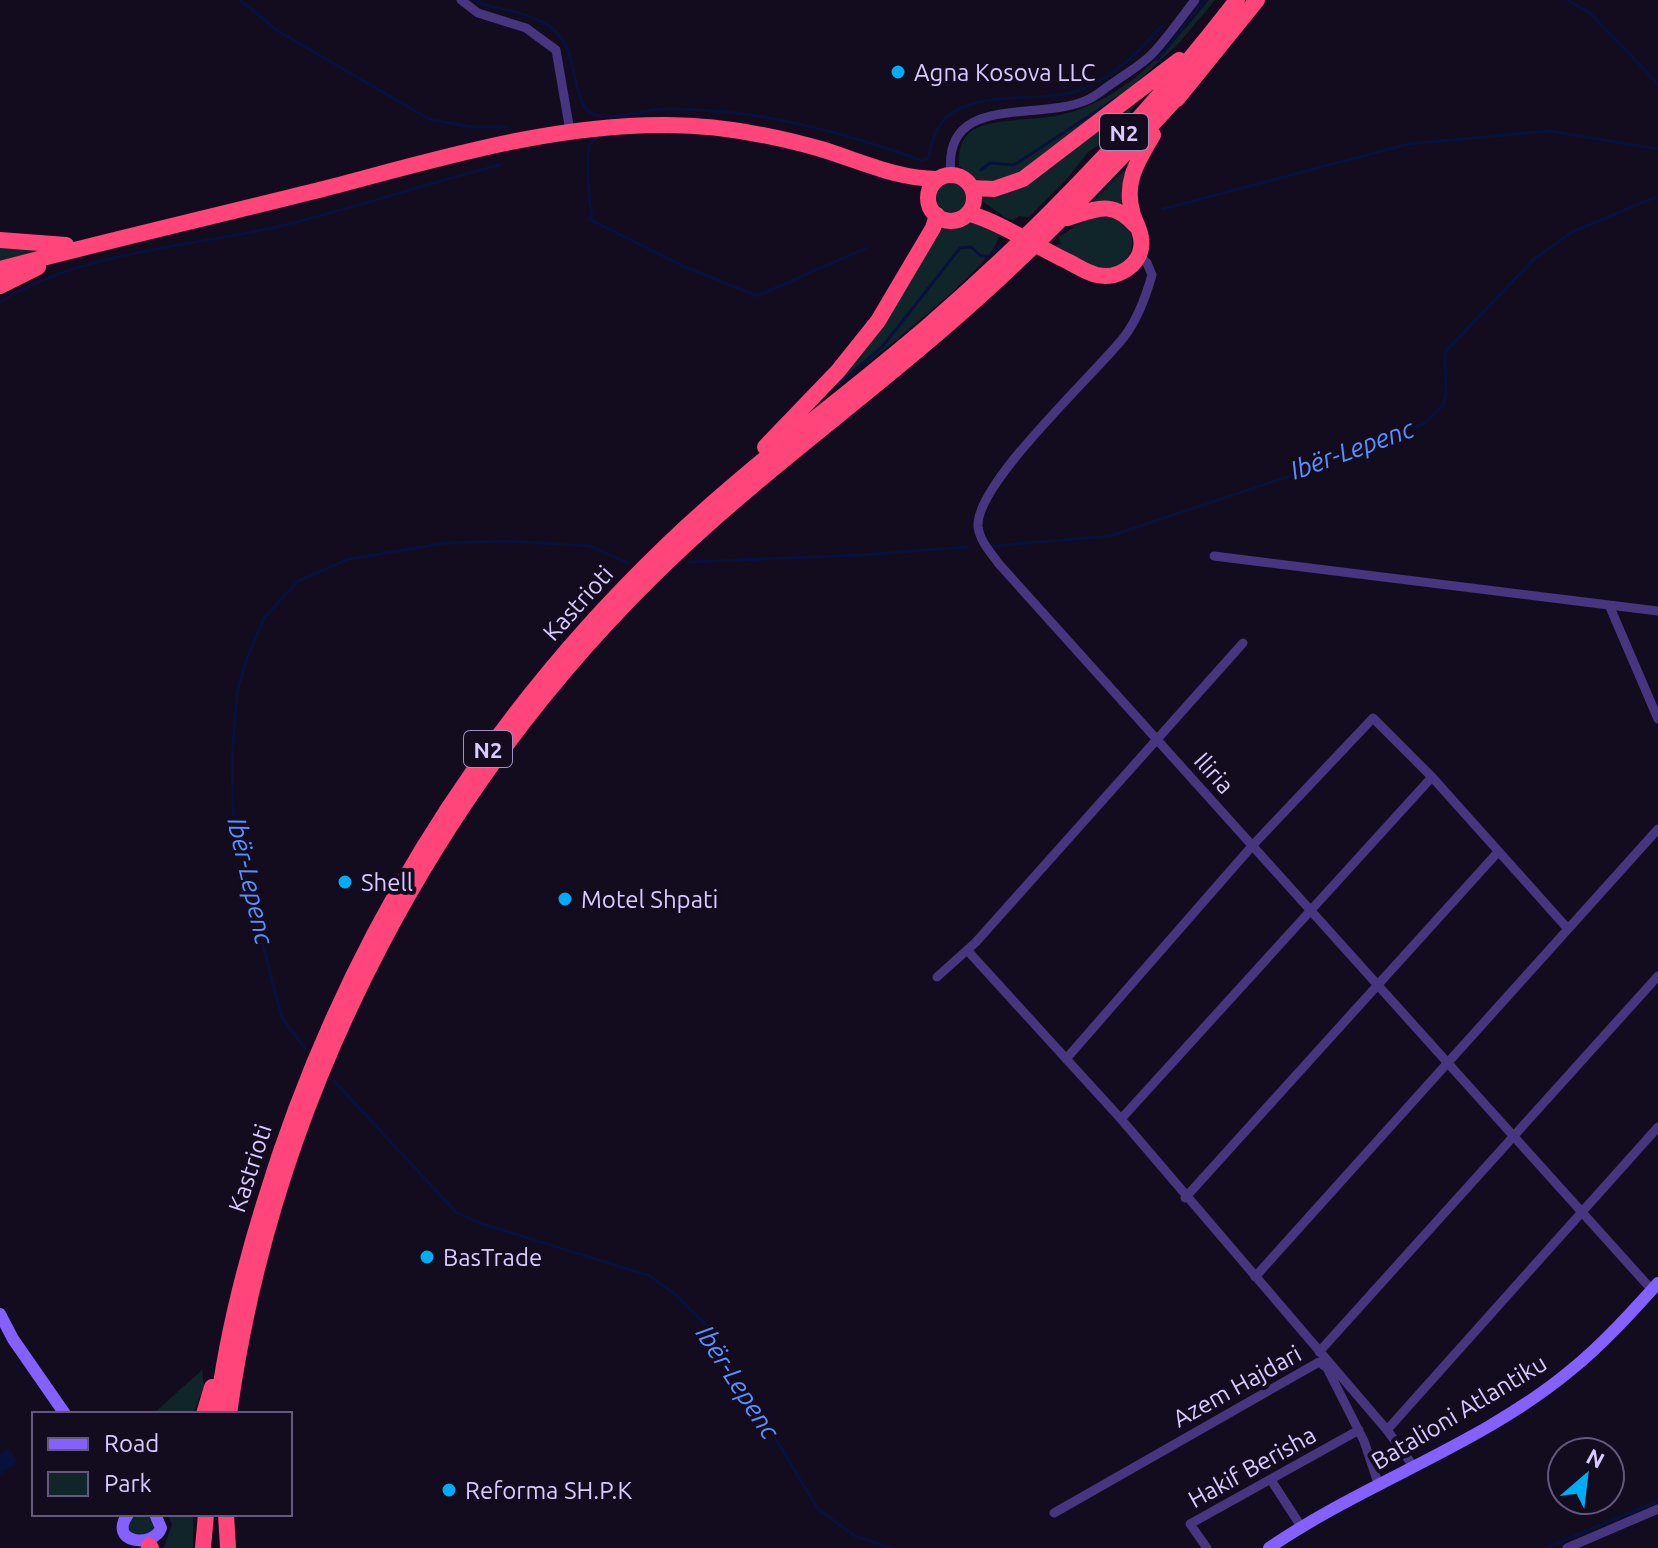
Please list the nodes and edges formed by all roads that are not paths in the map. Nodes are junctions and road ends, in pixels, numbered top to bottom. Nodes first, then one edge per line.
1 (461, 0) edge
2 (1195, 0) edge
3 (1237, 0) edge
4 (1257, 0) edge
5 (1208, 36) junction
6 (1182, 92) junction
7 (570, 131) junction
8 (880, 169) junction
9 (944, 177) junction
10 (928, 199) junction
11 (972, 200) junction
12 (937, 215) junction
13 (1063, 219) junction
14 (1041, 230) junction
15 (1141, 234) junction
16 (0, 240) edge
17 (92, 246) junction
18 (1015, 255) junction
19 (1139, 256) junction
20 (0, 269) edge
21 (0, 286) edge
22 (706, 509) junction
23 (1214, 556) dead end
24 (1609, 605) junction
25 (1658, 611) edge
26 (1243, 643) dead end
27 (1658, 719) edge
28 (1157, 740) junction
29 (1432, 777) junction
30 (1658, 829) edge
31 (1252, 846) junction
32 (1498, 852) junction
33 (1310, 909) junction
34 (1568, 929) junction
35 (967, 950) junction
36 (1658, 976) edge
37 (937, 977) dead end
38 (1377, 984) junction
39 (1066, 1059) junction
40 (1447, 1063) junction
41 (1121, 1119) junction
42 (1658, 1127) edge
43 (1515, 1137) junction
44 (1185, 1198) junction
45 (1582, 1211) junction
46 (1255, 1277) junction
47 (1655, 1287) edge
48 (0, 1314) edge
49 (233, 1321) junction
50 (1319, 1352) junction
51 (64, 1412) edge
52 (205, 1412) edge
53 (217, 1412) edge
54 (229, 1412) edge
55 (1359, 1430) junction
56 (1387, 1430) junction
57 (1414, 1467) junction
58 (1271, 1480) junction
59 (1379, 1486) junction
60 (1658, 1509) edge
61 (1054, 1513) dead end
62 (125, 1516) edge
63 (156, 1516) edge
64 (206, 1516) edge
65 (219, 1516) edge
66 (226, 1516) edge
67 (1302, 1528) junction
68 (122, 1534) junction
69 (1590, 1544) edge
70 (145, 1547) edge
71 (122, 1548) edge
72 (203, 1548) edge
73 (217, 1548) edge
74 (228, 1548) edge
75 (1207, 1548) edge
76 (1269, 1548) edge
77 (1567, 1548) edge

1 - 7 street
2 - 9 street
3 - 5 highway, Kastrioti / N2
4 - 6 highway, N2
5 - 11 highway
5 - 14 highway, Kastrioti / N2
6 - 13 highway, Kastrioti / N2
6 - 15 highway
7 - 8 highway
7 - 17 highway
8 - 9 highway
8 - 10 highway
9 - 10 highway
9 - 11 highway
10 - 12 highway
11 - 12 highway
11 - 19 highway
12 - 22 highway
13 - 14 highway, Kastrioti / N2
13 - 15 highway
14 - 18 highway, Kastrioti / N2
15 - 19 highway
16 - 17 highway
17 - 20 highway
17 - 21 highway
18 - 22 highway, Kastrioti / N2
18 - 54 highway, Kastrioti / N2
19 - 28 street, Iliria
22 - 49 highway, Kastrioti / N2
23 - 24 street
24 - 25 street
24 - 27 street
26 - 28 street
28 - 31 street, Iliria
28 - 35 street
29 - 31 street
29 - 32 street
29 - 33 street
30 - 34 street
31 - 33 street, Iliria
31 - 39 street
32 - 34 street
32 - 38 street
33 - 38 street, Iliria
33 - 41 street
34 - 40 street
35 - 37 street
35 - 39 street
36 - 43 street
38 - 40 street, Iliria
38 - 44 street
39 - 41 street
40 - 43 street, Iliria
40 - 46 street
41 - 44 street
42 - 45 street
43 - 45 street, Iliria
43 - 50 street
44 - 46 street
45 - 47 street, Iliria
45 - 56 street
46 - 50 street
47 - 57 street, Batalioni Atlantiku
48 - 51 street
49 - 52 highway
49 - 53 highway, Kastrioti / N2
50 - 56 street
55 - 58 street, Hakif Berisha
55 - 59 street, Azem Hajdari
55 - 61 street, Azem Hajdari
56 - 57 street
57 - 59 street, Batalioni Atlantiku
58 - 67 street
58 - 75 street, Hakif Berisha
59 - 67 street, Batalioni Atlantiku
60 - 69 street
62 - 68 street
63 - 70 street
64 - 72 highway
65 - 73 highway
66 - 74 highway
67 - 76 street, Batalioni Atlantiku
68 - 70 street
68 - 71 street
69 - 77 street

